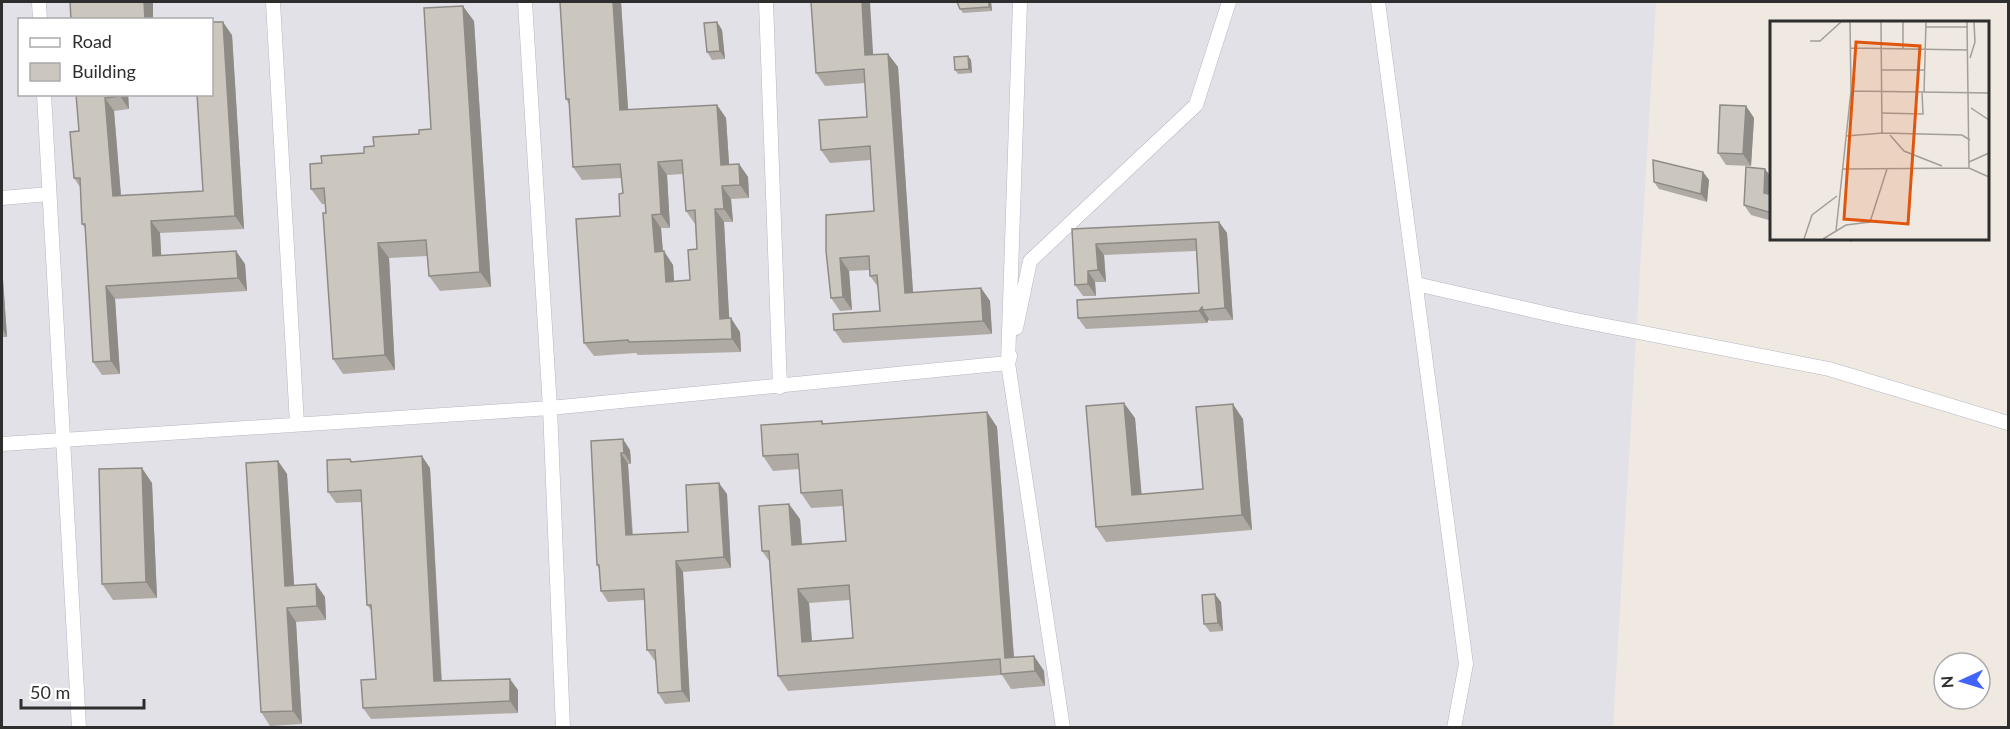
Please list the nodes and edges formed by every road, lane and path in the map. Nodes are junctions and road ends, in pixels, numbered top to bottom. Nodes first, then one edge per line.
1 (39, 2) edge
2 (273, 2) edge
3 (525, 2) edge
4 (766, 2) edge
5 (1020, 2) edge
6 (1229, 2) edge
7 (1378, 2) edge
8 (40, 18) edge
9 (44, 96) edge
10 (50, 194) junction
11 (2, 198) edge
12 (1416, 284) junction
13 (1008, 363) junction
14 (780, 387) junction
15 (550, 408) junction
16 (2008, 423) edge
17 (297, 424) junction
18 (63, 439) junction
19 (2, 444) edge
20 (79, 728) edge
21 (563, 728) edge
22 (1063, 728) edge
23 (1454, 728) edge

1 - 8 street
2 - 17 street
3 - 15 street
4 - 14 street
5 - 13 street
6 - 13 street
7 - 12 street
9 - 10 street
10 - 11 street
10 - 18 street
12 - 16 street
12 - 23 street
13 - 14 street
13 - 22 street
14 - 15 street
15 - 17 street
15 - 21 street
17 - 18 street
18 - 19 street
18 - 20 street

